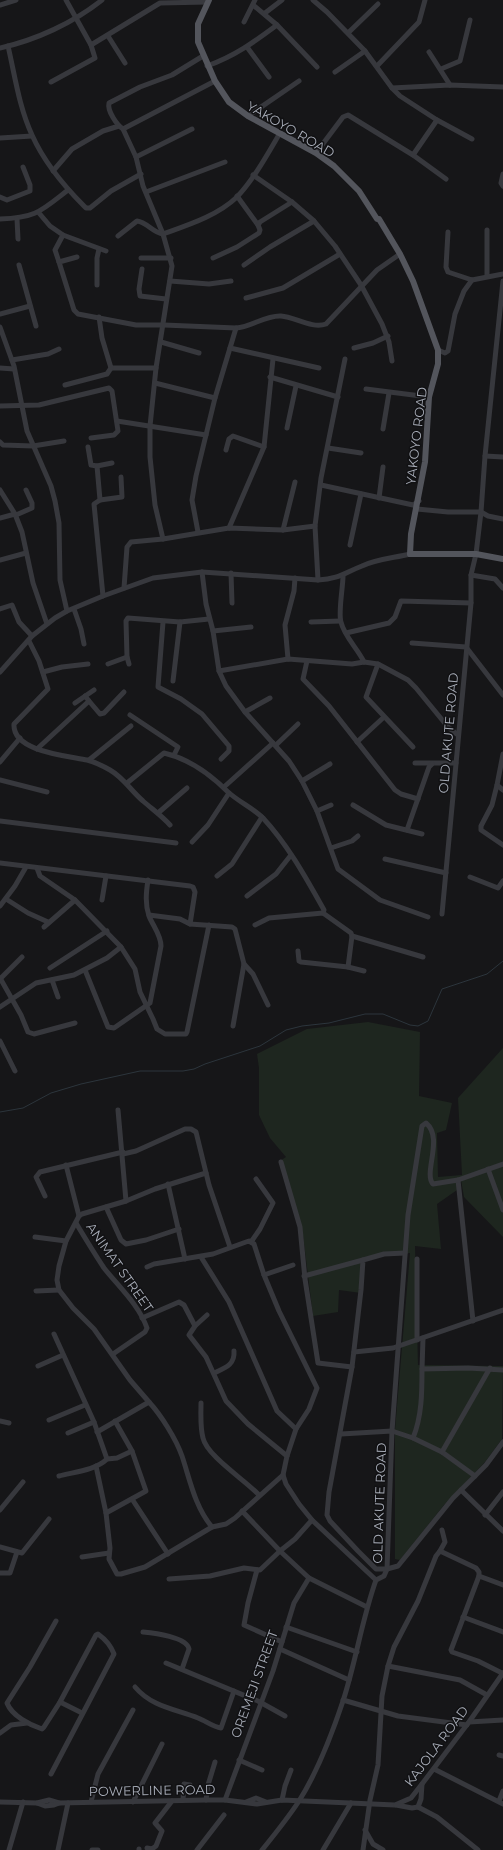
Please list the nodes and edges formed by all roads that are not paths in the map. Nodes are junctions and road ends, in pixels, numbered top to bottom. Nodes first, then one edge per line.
1 (16, 0) edge
2 (66, 0) edge
3 (102, 0) edge
4 (282, 0) edge
5 (425, 0) edge
6 (208, 1) edge
7 (316, 1) edge
8 (254, 3) edge
9 (378, 4) dead end
10 (0, 5) edge
11 (265, 13) junction
12 (75, 18) junction
13 (470, 20) dead end
14 (244, 22) dead end
15 (277, 25) junction
16 (348, 33) junction
17 (108, 36) junction
18 (91, 45) junction
19 (8, 46) junction
20 (247, 47) junction
21 (0, 48) edge
22 (365, 51) junction
23 (429, 52) dead end
24 (204, 56) junction
25 (125, 63) dead end
26 (207, 66) junction
27 (377, 66) junction
28 (317, 67) dead end
29 (441, 69) junction
30 (335, 72) dead end
31 (269, 77) dead end
32 (299, 81) dead end
33 (51, 82) dead end
34 (215, 82) junction
35 (450, 85) junction
36 (503, 87) edge
37 (392, 88) junction
38 (248, 116) junction
39 (437, 120) junction
40 (121, 128) junction
41 (192, 129) dead end
42 (280, 133) junction
43 (32, 136) junction
44 (0, 138) edge
45 (472, 140) dead end
46 (316, 153) junction
47 (413, 155) junction
48 (136, 157) junction
49 (224, 162) dead end
50 (23, 167) dead end
51 (53, 171) junction
52 (141, 174) junction
53 (503, 174) edge
54 (253, 175) junction
55 (446, 179) dead end
56 (503, 186) edge
57 (68, 190) junction
58 (146, 192) junction
59 (237, 196) junction
60 (0, 197) edge
61 (292, 202) junction
62 (40, 212) junction
63 (0, 219) edge
64 (16, 219) junction
65 (314, 221) junction
66 (258, 225) junction
67 (487, 230) dead end
68 (448, 232) dead end
69 (163, 234) junction
70 (63, 235) junction
71 (118, 236) dead end
72 (18, 239) dead end
73 (99, 249) junction
74 (106, 251) dead end
75 (340, 254) junction
76 (400, 254) junction
77 (77, 257) dead end
78 (141, 258) dead end
79 (171, 258) junction
80 (213, 258) dead end
81 (59, 262) junction
82 (19, 265) dead end
83 (244, 265) dead end
84 (142, 269) dead end
85 (503, 274) edge
86 (488, 276) junction
87 (472, 280) junction
88 (170, 281) junction
89 (231, 281) dead end
90 (503, 281) edge
91 (97, 285) dead end
92 (361, 286) junction
93 (166, 298) junction
94 (246, 298) dead end
95 (30, 306) junction
96 (0, 314) edge
97 (99, 317) junction
98 (164, 324) junction
99 (36, 326) dead end
100 (0, 327) edge
101 (236, 328) junction
102 (500, 329) edge
103 (388, 336) junction
104 (161, 342) junction
105 (230, 348) junction
106 (354, 348) dead end
107 (59, 349) dead end
108 (438, 350) junction
109 (199, 353) dead end
110 (273, 359) junction
111 (345, 359) dead end
112 (12, 360) junction
113 (392, 361) dead end
114 (0, 368) edge
115 (111, 368) junction
116 (156, 368) junction
117 (319, 368) dead end
118 (14, 369) junction
119 (270, 378) junction
120 (155, 383) junction
121 (65, 385) dead end
122 (296, 386) junction
123 (366, 389) dead end
124 (390, 393) junction
125 (338, 397) junction
126 (429, 397) junction
127 (215, 398) junction
128 (0, 406) edge
129 (21, 406) junction
130 (117, 421) junction
131 (150, 426) junction
132 (287, 428) dead end
133 (383, 429) dead end
134 (206, 435) junction
135 (91, 438) dead end
136 (64, 441) dead end
137 (0, 442) edge
138 (33, 446) junction
139 (88, 447) dead end
140 (264, 447) junction
141 (328, 448) junction
142 (226, 450) dead end
143 (361, 453) dead end
144 (485, 456) junction
145 (503, 457) edge
146 (112, 463) dead end
147 (97, 466) junction
148 (383, 467) dead end
149 (121, 478) dead end
150 (295, 482) dead end
151 (321, 485) junction
152 (0, 490) edge
153 (26, 490) dead end
154 (361, 494) junction
155 (379, 498) junction
156 (100, 500) junction
157 (419, 501) junction
158 (417, 509) junction
159 (481, 512) junction
160 (15, 514) junction
161 (0, 518) edge
162 (503, 519) edge
163 (315, 526) junction
164 (229, 528) junction
165 (283, 530) junction
166 (198, 532) junction
167 (163, 539) junction
168 (350, 545) dead end
169 (26, 553) junction
170 (410, 554) junction
171 (476, 554) junction
172 (503, 559) edge
173 (0, 560) edge
174 (202, 572) junction
175 (231, 573) junction
176 (471, 574) junction
177 (343, 576) junction
178 (295, 578) junction
179 (318, 580) junction
180 (124, 588) junction
181 (503, 588) edge
182 (103, 596) junction
183 (471, 602) junction
184 (232, 603) dead end
185 (0, 609) edge
186 (74, 609) junction
187 (67, 611) junction
188 (209, 619) junction
189 (340, 621) junction
190 (163, 622) junction
191 (180, 622) junction
192 (311, 622) dead end
193 (48, 624) junction
194 (251, 627) dead end
195 (213, 631) junction
196 (346, 633) junction
197 (30, 638) junction
198 (412, 643) dead end
199 (84, 644) dead end
200 (466, 647) junction
201 (127, 657) junction
202 (288, 660) junction
203 (307, 661) junction
204 (364, 662) junction
205 (88, 664) dead end
206 (108, 664) dead end
207 (129, 664) dead end
208 (378, 664) junction
209 (0, 672) edge
210 (43, 672) junction
211 (219, 672) junction
212 (172, 681) dead end
213 (94, 690) dead end
214 (124, 692) dead end
215 (503, 695) edge
216 (85, 696) junction
217 (270, 698) dead end
218 (89, 702) junction
219 (75, 703) dead end
220 (245, 712) junction
221 (130, 714) dead end
222 (384, 717) junction
223 (298, 724) dead end
224 (131, 726) dead end
225 (458, 735) junction
226 (20, 738) junction
227 (357, 742) junction
228 (274, 744) junction
229 (413, 747) dead end
230 (37, 749) junction
231 (503, 754) edge
232 (174, 755) junction
233 (221, 759) dead end
234 (89, 760) junction
235 (0, 762) edge
236 (415, 763) dead end
237 (456, 763) junction
238 (330, 764) dead end
239 (432, 764) junction
240 (0, 780) edge
241 (302, 781) junction
242 (127, 783) junction
243 (496, 785) junction
244 (224, 787) junction
245 (186, 788) dead end
246 (503, 790) edge
247 (47, 792) dead end
248 (229, 793) junction
249 (418, 799) junction
250 (331, 805) dead end
251 (353, 805) dead end
252 (317, 811) junction
253 (158, 812) junction
254 (262, 817) junction
255 (0, 821) edge
256 (170, 825) dead end
257 (407, 830) junction
258 (422, 834) dead end
259 (358, 836) dead end
260 (192, 842) dead end
261 (176, 843) dead end
262 (503, 845) edge
263 (331, 848) junction
264 (291, 855) junction
265 (385, 859) dead end
266 (0, 863) edge
267 (26, 867) junction
268 (36, 868) junction
269 (446, 873) junction
270 (106, 876) junction
271 (217, 876) dead end
272 (470, 878) dead end
273 (148, 880) junction
274 (503, 881) edge
275 (247, 896) dead end
276 (75, 900) junction
277 (102, 900) dead end
278 (2, 902) edge
279 (323, 913) junction
280 (442, 914) dead end
281 (149, 915) junction
282 (428, 917) dead end
283 (48, 922) junction
284 (190, 924) junction
285 (209, 925) junction
286 (255, 925) dead end
287 (44, 927) dead end
288 (107, 931) junction
289 (352, 936) junction
290 (121, 947) junction
291 (298, 951) dead end
292 (22, 957) dead end
293 (423, 957) dead end
294 (244, 964) junction
295 (348, 967) junction
296 (50, 968) dead end
297 (85, 970) junction
298 (364, 971) dead end
299 (0, 978) edge
300 (52, 980) junction
301 (58, 997) dead end
302 (12, 998) junction
303 (146, 1005) junction
304 (268, 1005) dead end
305 (0, 1007) edge
306 (75, 1023) dead end
307 (233, 1026) dead end
308 (0, 1041) edge
309 (15, 1070) dead end
310 (118, 1110) dead end
311 (123, 1153) junction
312 (281, 1162) dead end
313 (503, 1164) edge
314 (66, 1165) junction
315 (488, 1169) junction
316 (206, 1173) junction
317 (256, 1179) dead end
318 (458, 1180) junction
319 (168, 1184) junction
320 (45, 1196) dead end
321 (126, 1201) junction
322 (106, 1207) junction
323 (503, 1210) edge
324 (78, 1216) junction
325 (76, 1223) junction
326 (179, 1229) junction
327 (35, 1237) dead end
328 (66, 1241) junction
329 (251, 1242) junction
330 (230, 1247) junction
331 (405, 1253) junction
332 (201, 1257) junction
333 (185, 1258) junction
334 (417, 1259) dead end
335 (363, 1260) junction
336 (293, 1265) dead end
337 (147, 1267) dead end
338 (264, 1276) junction
339 (304, 1276) junction
340 (59, 1290) junction
341 (36, 1291) dead end
342 (503, 1310) edge
343 (207, 1315) dead end
344 (142, 1318) junction
345 (473, 1321) junction
346 (195, 1326) junction
347 (54, 1334) dead end
348 (420, 1339) junction
349 (399, 1346) junction
350 (234, 1351) dead end
351 (354, 1352) junction
352 (113, 1354) junction
353 (63, 1355) junction
354 (38, 1366) dead end
355 (352, 1367) junction
356 (490, 1368) junction
357 (422, 1369) junction
358 (503, 1370) edge
359 (214, 1374) junction
360 (150, 1402) junction
361 (201, 1403) dead end
362 (85, 1405) junction
363 (49, 1420) dead end
364 (0, 1421) edge
365 (115, 1421) junction
366 (94, 1422) junction
367 (9, 1423) dead end
368 (296, 1429) junction
369 (392, 1431) junction
370 (98, 1432) junction
371 (68, 1433) dead end
372 (341, 1434) junction
373 (413, 1438) junction
374 (503, 1442) edge
375 (132, 1451) junction
376 (442, 1452) junction
377 (287, 1456) junction
378 (107, 1459) junction
379 (96, 1466) junction
380 (283, 1475) junction
381 (59, 1476) dead end
382 (476, 1476) junction
383 (23, 1482) dead end
384 (461, 1490) junction
385 (503, 1492) edge
386 (259, 1495) junction
387 (132, 1499) junction
388 (0, 1510) edge
389 (242, 1511) junction
390 (106, 1513) junction
391 (484, 1515) junction
392 (49, 1519) dead end
393 (312, 1520) junction
394 (212, 1527) junction
395 (442, 1530) dead end
396 (503, 1531) edge
397 (0, 1546) edge
398 (280, 1551) junction
399 (440, 1551) junction
400 (17, 1552) junction
401 (109, 1553) junction
402 (168, 1554) junction
403 (82, 1557) dead end
404 (387, 1569) junction
405 (257, 1570) junction
406 (0, 1573) edge
407 (479, 1576) junction
408 (308, 1578) junction
409 (169, 1579) dead end
410 (376, 1580) junction
411 (503, 1586) edge
412 (367, 1607) junction
413 (463, 1617) junction
414 (56, 1621) dead end
415 (286, 1627) junction
416 (143, 1632) dead end
417 (503, 1632) edge
418 (282, 1642) junction
419 (280, 1649) junction
420 (357, 1652) junction
421 (166, 1662) dead end
422 (388, 1666) junction
423 (182, 1669) junction
424 (503, 1673) edge
425 (349, 1680) junction
426 (135, 1687) dead end
427 (234, 1691) junction
428 (487, 1695) junction
429 (343, 1700) junction
430 (60, 1702) junction
431 (261, 1703) junction
432 (133, 1710) dead end
433 (381, 1712) junction
434 (82, 1713) junction
435 (16, 1715) junction
436 (286, 1716) dead end
437 (503, 1720) edge
438 (27, 1722) junction
439 (468, 1724) junction
440 (11, 1725) junction
441 (0, 1733) edge
442 (162, 1744) dead end
443 (239, 1760) junction
444 (215, 1762) dead end
445 (434, 1769) junction
446 (262, 1770) dead end
447 (291, 1770) dead end
448 (51, 1774) dead end
449 (422, 1784) junction
450 (190, 1785) dead end
451 (503, 1791) edge
452 (183, 1800) junction
453 (206, 1800) junction
454 (224, 1800) junction
455 (282, 1800) junction
456 (172, 1801) junction
457 (299, 1801) junction
458 (0, 1802) edge
459 (23, 1802) junction
460 (91, 1802) junction
461 (133, 1802) junction
462 (68, 1803) junction
463 (351, 1803) junction
464 (501, 1803) edge
465 (369, 1805) junction
466 (395, 1805) junction
467 (418, 1807) junction
468 (224, 1815) dead end
469 (365, 1830) junction
470 (147, 1848) dead end
471 (9, 1850) edge
472 (58, 1850) edge
473 (92, 1850) edge
474 (98, 1850) edge
475 (197, 1850) edge
476 (262, 1850) edge
477 (323, 1850) edge
478 (363, 1850) edge
479 (383, 1850) edge
480 (478, 1850) edge

1 - 10 street
2 - 12 street
3 - 12 street
4 - 11 street
5 - 27 street
6 - 17 street
6 - 24 main road, YAKOYO ROAD
7 - 16 street
8 - 11 street
8 - 14 street
9 - 16 street
11 - 15 street
12 - 18 street
12 - 19 street
13 - 29 street
15 - 20 street
15 - 28 street
16 - 22 street
17 - 18 street
17 - 25 street
18 - 33 street
19 - 21 street
19 - 43 street
20 - 26 street
20 - 31 street
22 - 27 street
22 - 30 street
23 - 29 street
24 - 26 main road, YAKOYO ROAD
24 - 40 street
26 - 34 main road, YAKOYO ROAD
27 - 37 street
29 - 35 street
32 - 38 street
34 - 38 main road, YAKOYO ROAD
34 - 40 street
35 - 36 street
35 - 37 street
37 - 39 street
38 - 42 main road, YAKOYO ROAD
39 - 45 street
39 - 47 street
40 - 48 street
40 - 51 street
41 - 48 street
42 - 46 main road, YAKOYO ROAD
42 - 54 street
43 - 44 street
43 - 51 street
46 - 47 street
46 - 76 main road, YAKOYO ROAD
47 - 55 street
48 - 52 street
49 - 58 street
50 - 60 street
51 - 57 street
52 - 57 street
52 - 58 street
53 - 56 street
54 - 59 street
54 - 61 street
57 - 62 street
58 - 69 street
59 - 66 street
59 - 69 street
61 - 65 street
61 - 66 street
62 - 64 street
62 - 70 street
63 - 64 street
64 - 72 street
65 - 75 street
65 - 83 street
66 - 80 street
67 - 86 street
68 - 87 street
69 - 71 street
69 - 79 street
70 - 73 street
70 - 81 street
73 - 74 street
73 - 91 street
75 - 92 street
75 - 94 street
76 - 92 street
76 - 108 main road, YAKOYO ROAD
77 - 81 street
78 - 79 street
79 - 88 street
81 - 97 street
82 - 95 street
84 - 93 street
85 - 86 street
86 - 87 street
87 - 108 street
88 - 89 street
88 - 93 street
90 - 102 street, OLD AKUTE ROAD
92 - 101 street
92 - 103 street
93 - 98 street
95 - 96 street
95 - 99 street
97 - 98 street
97 - 115 street
98 - 101 street
98 - 104 street
100 - 112 street
101 - 105 street
102 - 144 street, OLD AKUTE ROAD
103 - 106 street
103 - 113 street
104 - 109 street
104 - 116 street
105 - 110 street
105 - 127 street
107 - 112 street
108 - 126 main road, YAKOYO ROAD
110 - 117 street
110 - 119 street
111 - 125 street
112 - 118 street
114 - 118 street
115 - 116 street
115 - 121 street
116 - 120 street
118 - 129 street
119 - 122 street
119 - 140 street
120 - 127 street
120 - 131 street
122 - 125 street
122 - 132 street
123 - 124 street
124 - 126 street
124 - 133 street
125 - 141 street
126 - 157 main road, YAKOYO ROAD
127 - 134 street
128 - 129 street
129 - 130 street
129 - 138 street
130 - 131 street
130 - 135 street
131 - 134 street
131 - 167 street
134 - 166 street
136 - 138 street
137 - 138 street
138 - 187 street
139 - 147 street
140 - 142 street
140 - 164 street
141 - 143 street
141 - 151 street
144 - 145 street
144 - 159 street, OLD AKUTE ROAD
146 - 147 street
147 - 156 street
148 - 155 street
149 - 156 street
150 - 165 street
151 - 154 street
151 - 163 street
152 - 160 street
153 - 160 street
154 - 155 street
154 - 168 street
155 - 157 street
156 - 182 street
157 - 158 main road, YAKOYO ROAD
158 - 159 street
158 - 170 main road, YAKOYO ROAD
159 - 162 street
159 - 171 street, OLD AKUTE ROAD
160 - 161 street
160 - 169 street
163 - 165 street
163 - 179 street
164 - 165 street
164 - 166 street
166 - 167 street
167 - 180 street
169 - 173 street
169 - 193 street
170 - 171 main road
170 - 177 street
171 - 172 main road
171 - 176 street, OLD AKUTE ROAD
174 - 175 street
174 - 180 street
174 - 188 street
175 - 178 street
175 - 184 street
176 - 181 street
176 - 183 street, OLD AKUTE ROAD
177 - 179 street
177 - 189 street
178 - 179 street
178 - 202 street
180 - 182 street
182 - 186 street
183 - 196 street
183 - 200 street, OLD AKUTE ROAD
185 - 197 street
186 - 187 street
186 - 199 street
187 - 193 street
188 - 191 street
188 - 195 street
189 - 192 street
189 - 196 street
190 - 191 street
190 - 201 street
190 - 233 street
191 - 212 street
193 - 197 street
194 - 195 street
195 - 211 street
196 - 204 street
197 - 209 street
197 - 210 street
198 - 200 street
200 - 215 street
200 - 225 street, OLD AKUTE ROAD
201 - 206 street
201 - 207 street
202 - 203 street
202 - 211 street
203 - 204 street
203 - 227 street
204 - 208 street
205 - 210 street
208 - 222 street
208 - 225 street
210 - 226 street
211 - 220 street
213 - 216 street
214 - 218 street
216 - 218 street
216 - 219 street
217 - 220 street
218 - 230 street
220 - 228 street
221 - 232 street
222 - 227 street
222 - 229 street
223 - 228 street
224 - 234 street
225 - 237 street, OLD AKUTE ROAD
226 - 230 street
226 - 235 street
227 - 249 street
228 - 241 street
228 - 244 street
230 - 234 street
231 - 243 street
232 - 242 street
232 - 244 street
234 - 242 street
236 - 239 street
237 - 239 street
237 - 269 street, OLD AKUTE ROAD
238 - 241 street
239 - 249 street
240 - 247 street
241 - 252 street
242 - 253 street
243 - 246 street
243 - 262 street
244 - 248 street
245 - 253 street
248 - 254 street
248 - 260 street
249 - 257 street
250 - 252 street
251 - 257 street
252 - 263 street
253 - 256 street
254 - 264 street
254 - 271 street
255 - 261 street
257 - 258 street
259 - 263 street
263 - 282 street
264 - 275 street
264 - 279 street
265 - 269 street
266 - 267 street
267 - 268 street
267 - 278 street
268 - 270 street
268 - 276 street
269 - 280 street, OLD AKUTE ROAD
270 - 273 street
270 - 277 street
272 - 274 street
273 - 281 street
273 - 284 street
276 - 283 street
276 - 288 street
278 - 283 street
279 - 286 street
279 - 289 street
281 - 284 street
281 - 303 street
283 - 287 street
284 - 285 street
285 - 294 street
285 - 303 street
288 - 290 street
288 - 296 street
289 - 293 street
289 - 295 street
290 - 297 street
290 - 303 street
291 - 295 street
292 - 299 street
294 - 304 street
294 - 307 street
295 - 298 street
297 - 300 street
297 - 303 street
299 - 302 street
300 - 301 street
300 - 302 street
302 - 305 street
302 - 306 street
308 - 309 street
310 - 311 street
311 - 314 street
311 - 316 street
311 - 321 street
312 - 339 street
313 - 315 street
314 - 320 street
314 - 324 street
315 - 318 street
315 - 323 street
316 - 319 street
316 - 330 street
317 - 329 street
318 - 331 street, OLD AKUTE ROAD
318 - 345 street
319 - 321 street
319 - 326 street
321 - 322 street
322 - 324 street
322 - 326 street
324 - 325 street
325 - 328 street
325 - 344 street, ANIMAT STREET
326 - 333 street
327 - 328 street
328 - 340 street
329 - 330 street
329 - 338 street
330 - 332 street
331 - 335 street
331 - 349 street, OLD AKUTE ROAD
332 - 333 street
332 - 368 street
333 - 337 street
334 - 348 street
335 - 339 street
335 - 351 street
336 - 338 street
338 - 368 street
339 - 355 street
340 - 341 street
340 - 352 street
342 - 345 street
343 - 346 street
344 - 346 street
344 - 352 street, ANIMAT STREET
345 - 348 street
346 - 359 street
347 - 353 street
348 - 349 street
348 - 357 street
349 - 351 street
349 - 369 street, OLD AKUTE ROAD
350 - 359 street
351 - 355 street
352 - 360 street
353 - 354 street
353 - 362 street
355 - 372 street
356 - 357 street
356 - 358 street
356 - 376 street
357 - 373 street
359 - 377 street
360 - 365 street
360 - 394 street
361 - 386 street
362 - 363 street
362 - 366 street
364 - 367 street
365 - 370 street
365 - 375 street
366 - 370 street
366 - 371 street
368 - 377 street
369 - 372 street
369 - 373 street
369 - 404 street, OLD AKUTE ROAD
370 - 378 street
372 - 404 street
373 - 376 street
374 - 382 street
375 - 378 street
375 - 387 street
376 - 382 street
377 - 380 street
378 - 379 street
379 - 381 street
379 - 390 street
380 - 386 street
380 - 393 street
382 - 384 street
383 - 388 street
384 - 391 street
384 - 404 street
385 - 391 street
386 - 389 street
387 - 390 street
387 - 402 street
389 - 394 street
389 - 398 street
390 - 401 street
391 - 396 street
392 - 400 street
393 - 398 street
393 - 410 street
394 - 402 street
395 - 399 street
397 - 400 street
398 - 405 street
398 - 408 street
399 - 407 street
399 - 422 street
400 - 406 street
401 - 402 street
401 - 403 street
404 - 410 street, OLD AKUTE ROAD
405 - 409 street
405 - 418 street
407 - 411 street
407 - 413 street
408 - 412 street
408 - 415 street, OREMEJI STREET
410 - 412 street, OLD AKUTE ROAD
412 - 420 street, OLD AKUTE ROAD
413 - 417 street
413 - 424 street
414 - 435 street
415 - 418 street, OREMEJI STREET
415 - 420 street
416 - 423 street
418 - 419 street, OREMEJI STREET
419 - 425 street
419 - 431 street, OREMEJI STREET
420 - 425 street, OLD AKUTE ROAD
421 - 423 street
422 - 428 street
422 - 433 street
423 - 427 street
424 - 428 street, KAJOLA ROAD
425 - 429 street, OLD AKUTE ROAD
426 - 427 street
427 - 431 street
428 - 439 street, KAJOLA ROAD
429 - 433 street
429 - 457 street, OLD AKUTE ROAD
430 - 434 street
430 - 434 street
430 - 438 street
431 - 436 street
431 - 443 street, OREMEJI STREET
432 - 460 street
433 - 439 street
433 - 465 street
434 - 448 street
435 - 438 street
435 - 440 street
437 - 439 street
438 - 440 street
439 - 445 street, KAJOLA ROAD
440 - 441 street
442 - 461 street
443 - 446 street
443 - 454 street, OREMEJI STREET
444 - 453 street
445 - 449 street, KAJOLA ROAD
445 - 464 street
447 - 455 street
449 - 466 street, KAJOLA ROAD
449 - 467 street
450 - 452 street
451 - 464 street
452 - 453 street, POWERLINE ROAD
452 - 456 street, POWERLINE ROAD
453 - 454 street, POWERLINE ROAD
454 - 455 street, POWERLINE ROAD
455 - 457 street, POWERLINE ROAD
456 - 461 street, POWERLINE ROAD
456 - 470 street
457 - 463 street, KAJOLA ROAD
457 - 476 street, OLD AKUTE ROAD
458 - 459 street, POWERLINE ROAD
459 - 462 street, POWERLINE ROAD
459 - 471 street
460 - 461 street, POWERLINE ROAD
460 - 462 street, POWERLINE ROAD
462 - 472 street
463 - 465 street, KAJOLA ROAD
463 - 477 street
465 - 466 street, KAJOLA ROAD
465 - 469 street
466 - 467 street
467 - 480 street
468 - 475 street
469 - 478 street
469 - 479 street
473 - 474 street

